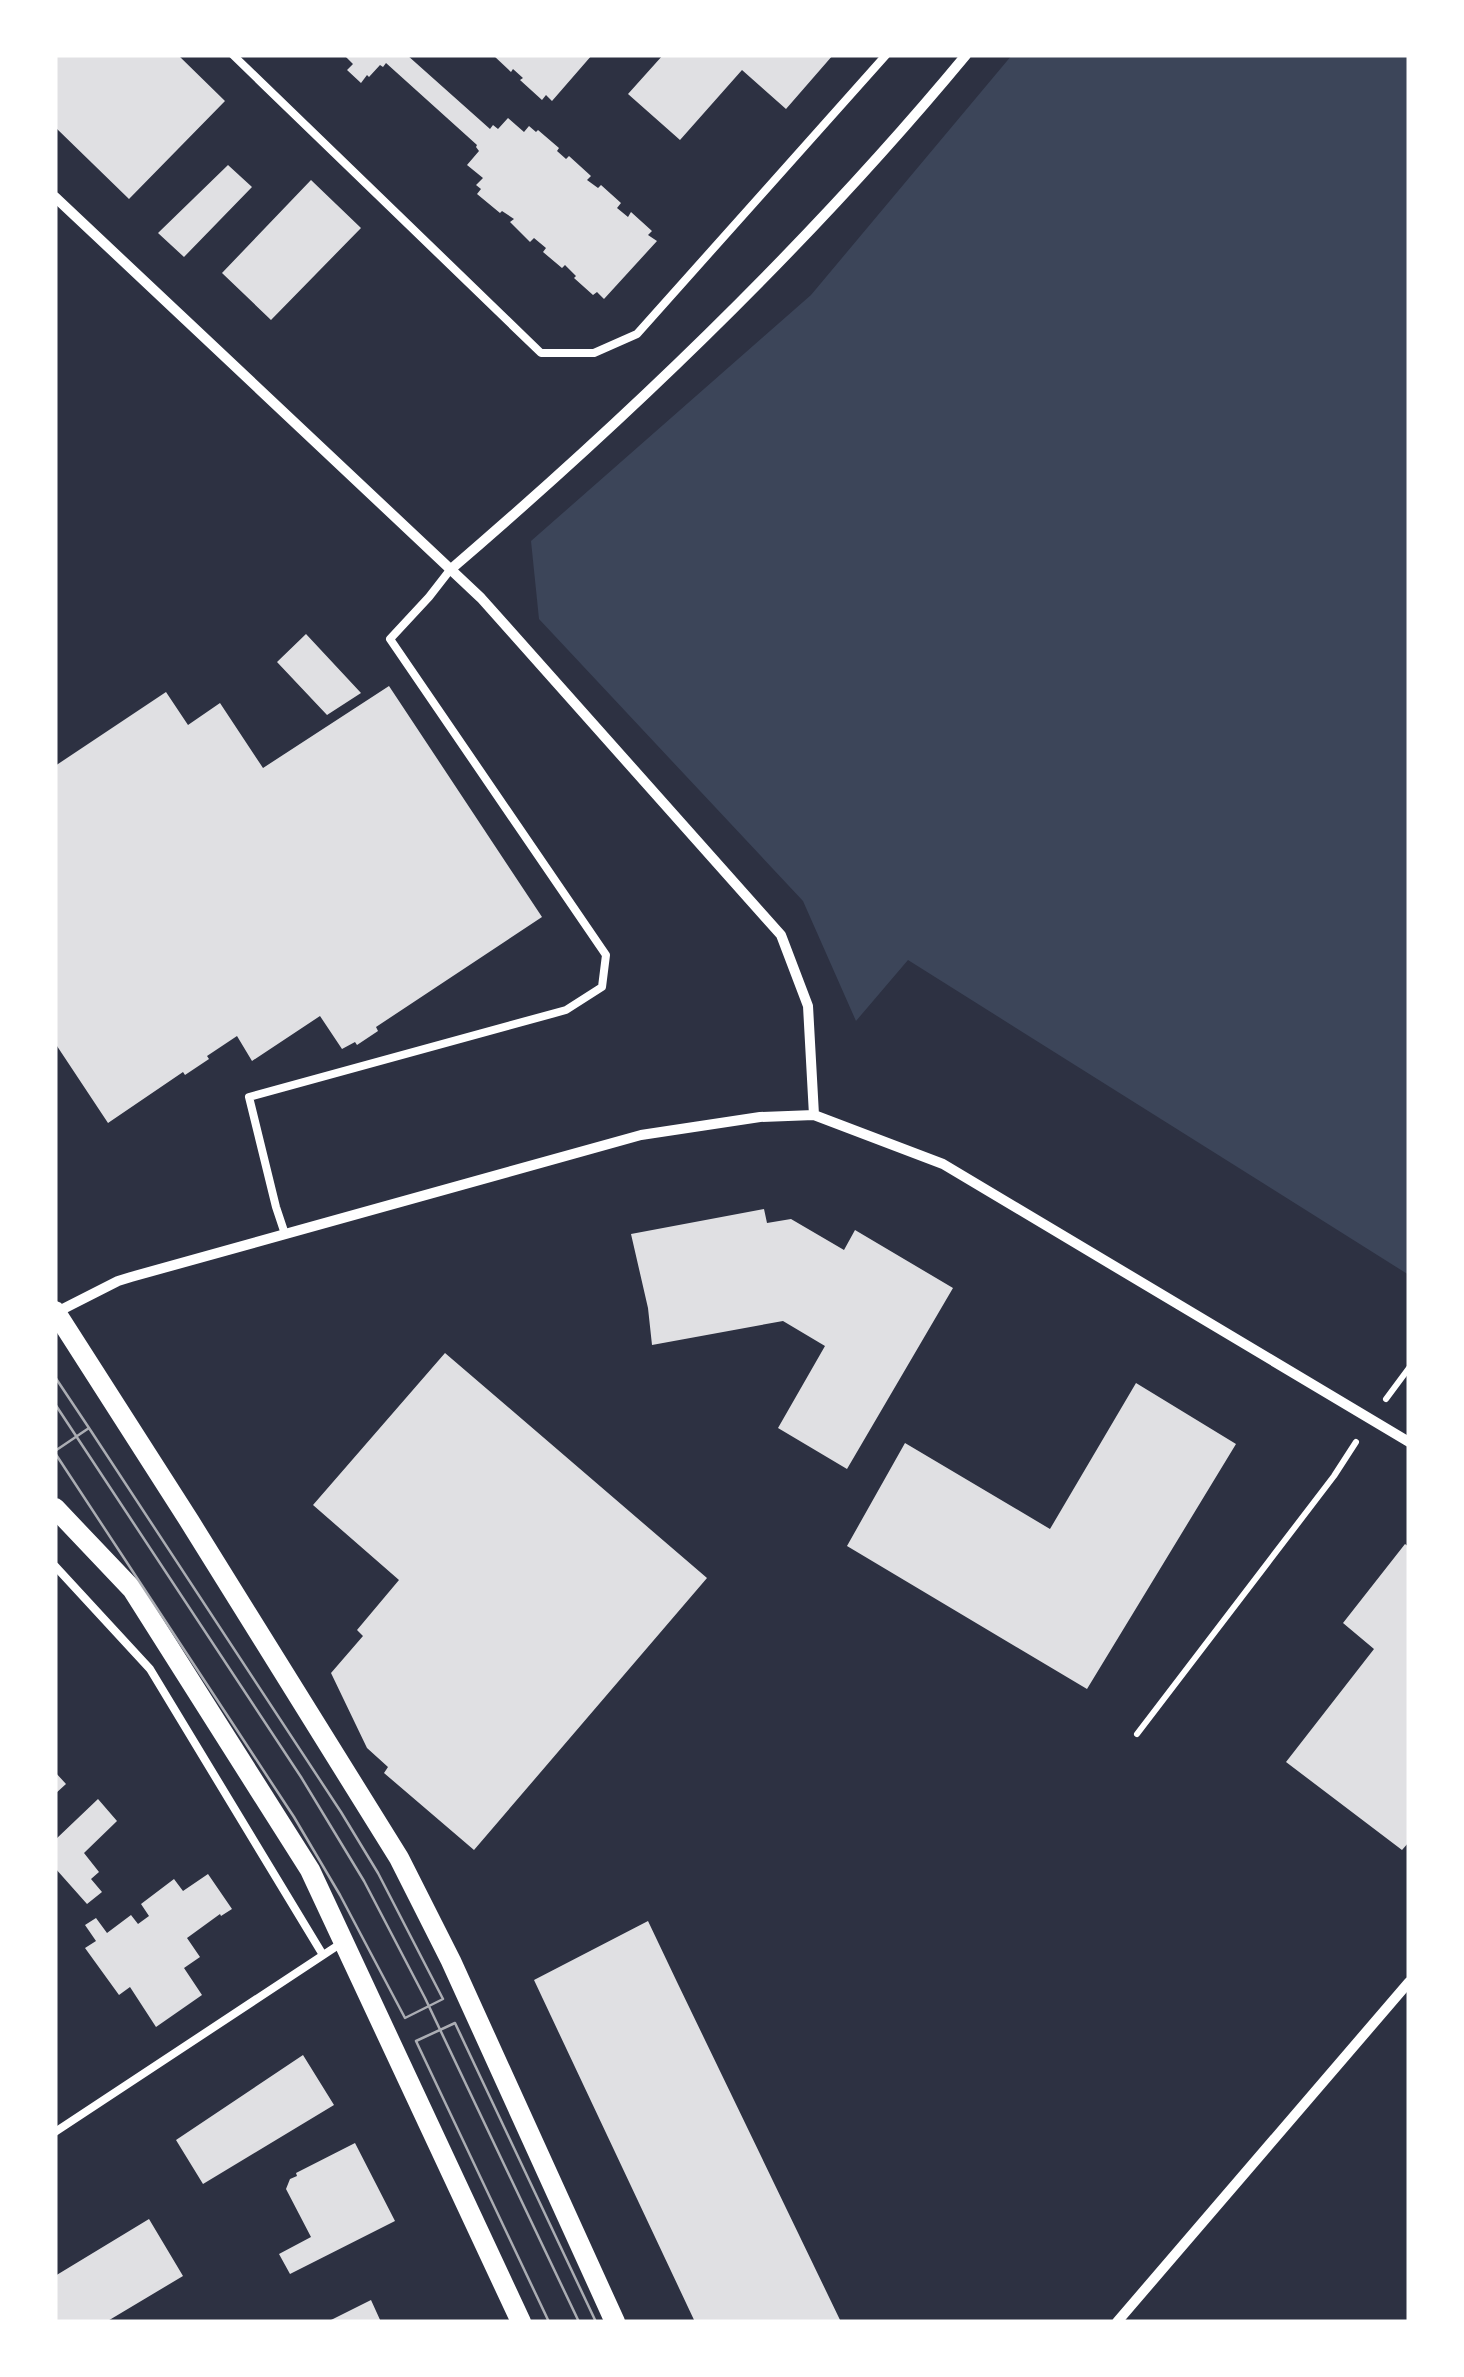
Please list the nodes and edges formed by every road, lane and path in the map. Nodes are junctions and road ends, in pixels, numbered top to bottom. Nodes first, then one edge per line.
1 (233, 55) edge
2 (886, 55) edge
3 (966, 55) edge
4 (55, 197) edge
5 (450, 570) junction
6 (814, 1116) junction
7 (285, 1234) junction
8 (55, 1312) edge
9 (1409, 1368) edge
10 (1372, 1420) junction
11 (1409, 1442) edge
12 (55, 1508) edge
13 (55, 1566) edge
14 (1137, 1734) dead end
15 (344, 1942) junction
16 (323, 1956) junction
17 (1409, 1982) edge
18 (55, 2132) edge
19 (521, 2322) edge
20 (616, 2322) edge
21 (1117, 2322) edge

1 - 2 lane
3 - 5 street
4 - 5 street
5 - 6 street
5 - 7 lane
6 - 7 street
6 - 10 street
7 - 8 street
8 - 20 main road
9 - 10 path
10 - 11 street
10 - 14 path
12 - 15 main road
13 - 16 lane
15 - 16 lane
15 - 19 main road
16 - 18 lane
17 - 21 street

